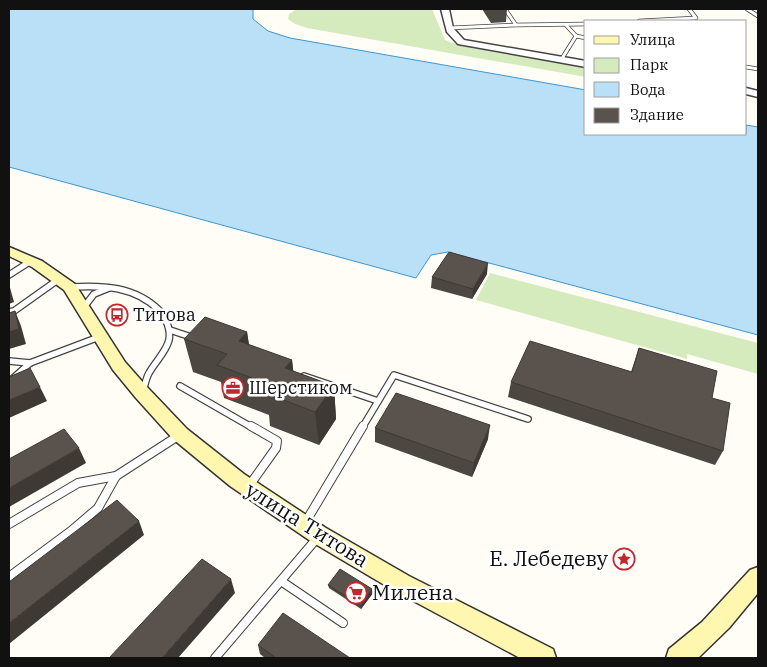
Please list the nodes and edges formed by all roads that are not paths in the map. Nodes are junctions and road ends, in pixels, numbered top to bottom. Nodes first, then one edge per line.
1 (445, 9) edge
2 (505, 9) edge
3 (689, 9) edge
4 (747, 9) edge
5 (758, 16) edge
6 (658, 20) edge
7 (584, 24) edge
8 (516, 25) junction
9 (566, 25) junction
10 (449, 28) junction
11 (576, 36) junction
12 (584, 38) edge
13 (561, 60) junction
14 (584, 64) edge
15 (9, 251) edge
16 (31, 261) junction
17 (9, 275) edge
18 (64, 283) junction
19 (116, 287) junction
20 (84, 308) junction
21 (9, 312) edge
22 (170, 330) junction
23 (101, 336) junction
24 (200, 340) edge
25 (9, 361) edge
26 (30, 363) junction
27 (300, 374) edge
28 (9, 382) edge
29 (180, 386) dead end
30 (142, 393) junction
31 (378, 401) junction
32 (528, 419) dead end
33 (180, 434) junction
34 (116, 476) junction
35 (248, 487) junction
36 (9, 524) edge
37 (312, 530) junction
38 (9, 577) edge
39 (758, 577) edge
40 (281, 581) junction
41 (342, 624) dead end
42 (214, 658) edge
43 (541, 658) edge
44 (678, 658) edge

1 - 10 street
2 - 8 lane
3 - 6 lane
4 - 5 lane
7 - 9 lane
8 - 9 lane
8 - 10 lane
9 - 11 lane
10 - 13 street
11 - 12 lane
11 - 13 lane
13 - 14 street
15 - 16 main road, улица Титова
16 - 17 lane
16 - 18 main road, улица Титова
18 - 19 lane
18 - 20 main road, улица Титова
18 - 21 lane
19 - 20 lane
19 - 22 lane
20 - 23 main road, улица Титова
22 - 24 lane
22 - 30 lane
23 - 26 lane
23 - 30 main road, улица Титова
25 - 26 lane
26 - 28 lane
27 - 31 lane
29 - 35 lane
30 - 33 main road, улица Титова
31 - 32 lane
31 - 37 lane
33 - 34 lane
33 - 35 main road, улица Титова
34 - 36 lane
34 - 38 lane
35 - 37 main road, улица Титова
37 - 40 lane
37 - 43 main road, улица Титова
39 - 44 main road
40 - 41 lane
40 - 42 lane

